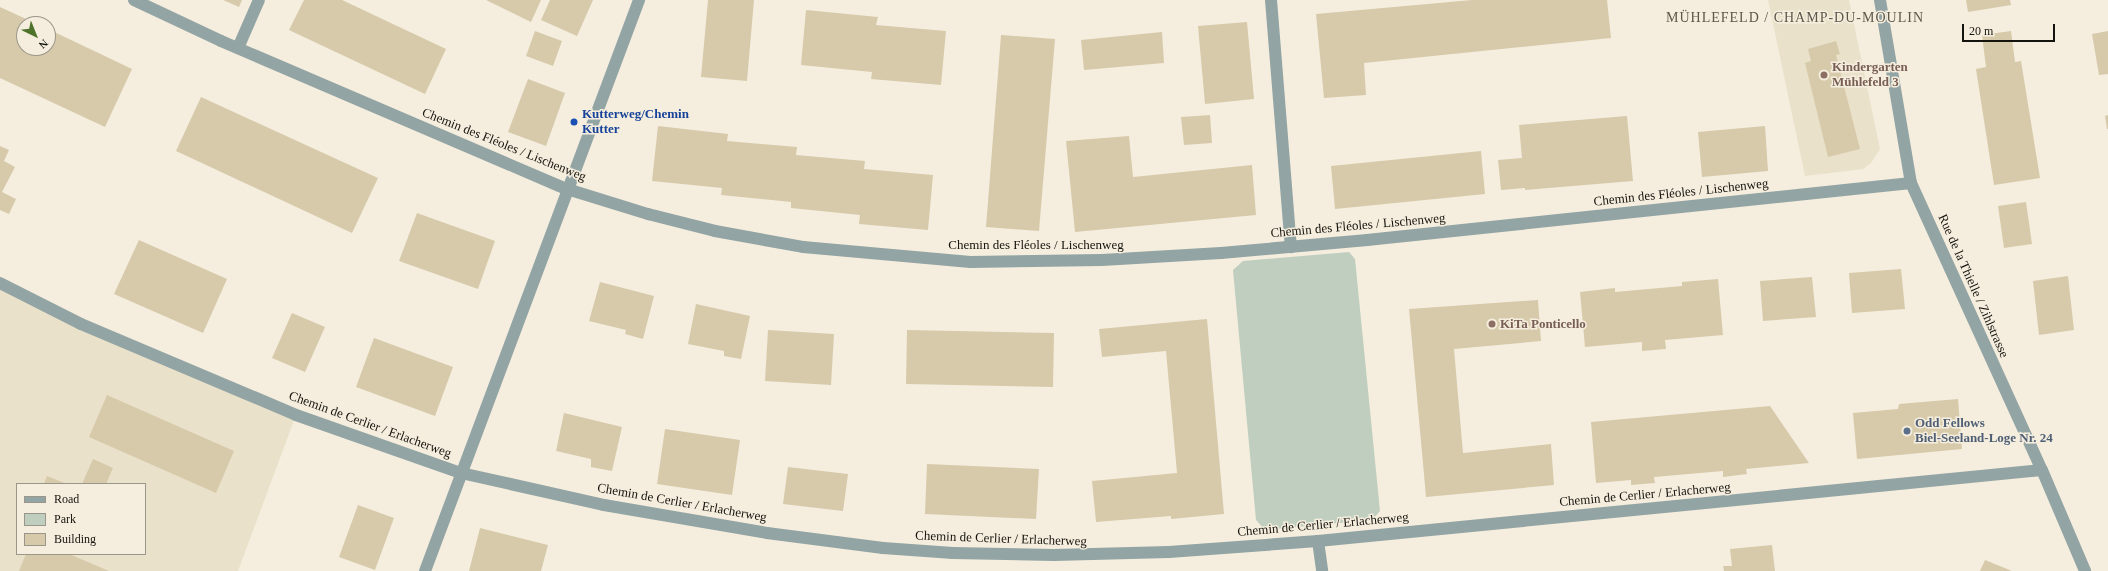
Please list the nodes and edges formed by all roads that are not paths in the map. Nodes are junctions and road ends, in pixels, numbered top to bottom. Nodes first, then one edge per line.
1 (134, 0) edge
2 (259, 0) edge
3 (639, 0) edge
4 (1271, 0) edge
5 (1880, 0) edge
6 (238, 48) junction
7 (1911, 183) junction
8 (567, 189) junction
9 (1291, 247) junction
10 (0, 284) edge
11 (2042, 470) junction
12 (461, 473) junction
13 (1318, 541) junction
14 (425, 571) edge
15 (1322, 571) edge
16 (2084, 571) edge

1 - 6 street, Chemin des Fléoles / Lischenweg
2 - 6 street
3 - 8 street
4 - 9 street
5 - 7 street, Rue de la Thielle / Zihlstrasse
6 - 8 street, Chemin des Fléoles / Lischenweg
7 - 9 street, Chemin des Fléoles / Lischenweg
7 - 11 street, Rue de la Thielle / Zihlstrasse
8 - 9 street, Chemin des Fléoles / Lischenweg
8 - 12 street
10 - 12 street, Chemin de Cerlier / Erlacherweg
11 - 13 street, Chemin de Cerlier / Erlacherweg
11 - 16 street, Rue de la Thielle / Zihlstrasse
12 - 13 street, Chemin de Cerlier / Erlacherweg
12 - 14 street
13 - 15 street

